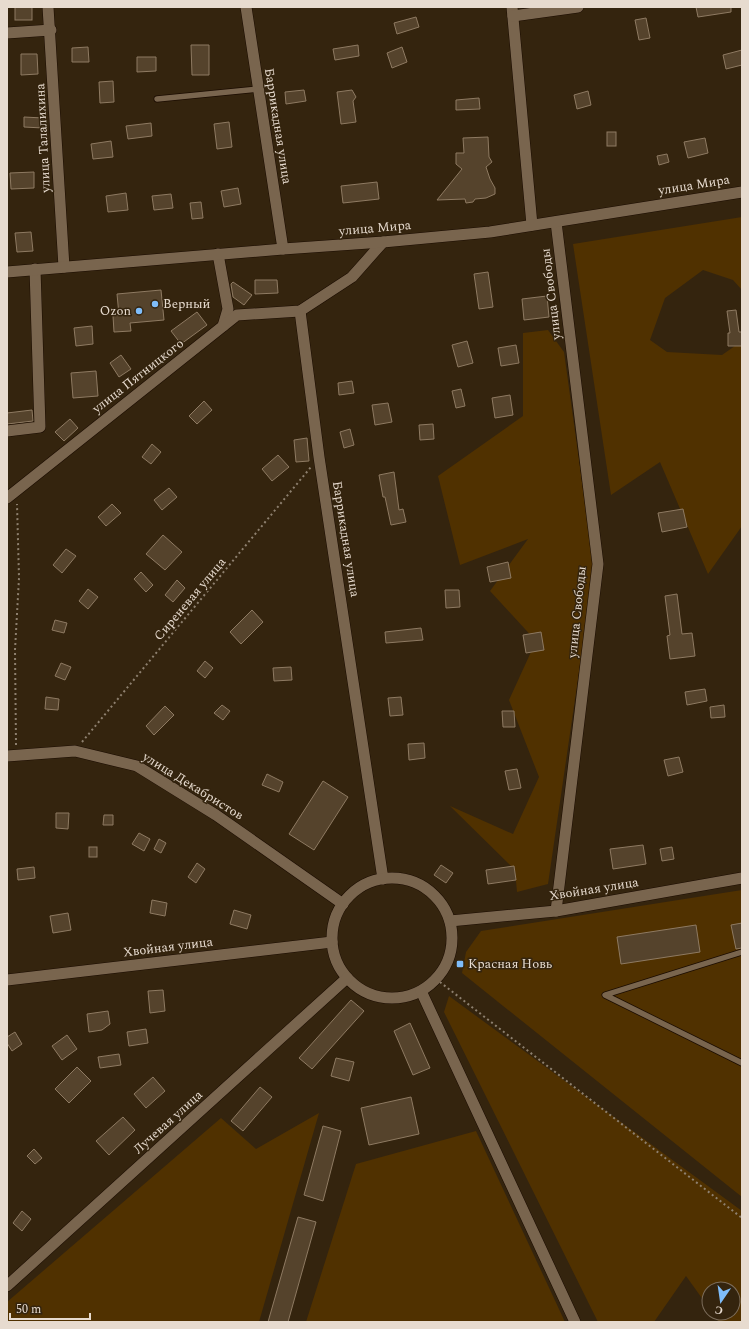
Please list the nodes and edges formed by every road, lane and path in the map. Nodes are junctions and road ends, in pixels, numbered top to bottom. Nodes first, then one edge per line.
1 (48, 7) edge
2 (246, 7) edge
3 (578, 7) edge
4 (512, 12) edge
5 (51, 30) junction
6 (7, 33) edge
7 (258, 89) junction
8 (157, 99) dead end
9 (742, 192) edge
10 (556, 222) junction
11 (532, 225) junction
12 (383, 242) junction
13 (283, 249) junction
14 (218, 254) junction
15 (64, 267) junction
16 (35, 269) junction
17 (7, 272) edge
18 (300, 311) junction
19 (223, 326) junction
20 (7, 431) edge
21 (319, 457) junction
22 (16, 490) junction
23 (7, 498) edge
24 (75, 751) junction
25 (11, 756) edge
26 (742, 878) edge
27 (383, 879) junction
28 (342, 904) junction
29 (556, 911) junction
30 (450, 921) junction
31 (332, 942) junction
32 (742, 952) edge
33 (347, 978) junction
34 (436, 979) junction
35 (7, 980) edge
36 (421, 991) junction
37 (742, 1063) edge
38 (742, 1218) edge
39 (7, 1286) edge
40 (575, 1322) edge

1 - 5 street, улица Талалихина
2 - 7 street, Баррикадная улица
3 - 4 street
4 - 11 street
5 - 6 street
5 - 15 street, улица Талалихина
7 - 8 lane
7 - 13 street, Баррикадная улица
9 - 10 street, улица Мира
10 - 11 street, улица Мира
10 - 29 street, улица Свободы
11 - 12 street, улица Мира
12 - 13 street, улица Мира
12 - 18 street
13 - 14 street, улица Мира
14 - 15 street, улица Мира
14 - 19 street
15 - 16 street, улица Мира
16 - 17 street, улица Мира
16 - 20 street
18 - 19 street, улица Пятницкого
18 - 21 street, Баррикадная улица
19 - 22 street, улица Пятницкого
21 - 24 path, Сиреневая улица
21 - 27 street, Баррикадная улица
22 - 23 street, улица Пятницкого
22 - 25 path
24 - 25 street, улица Декабристов
24 - 28 street, улица Декабристов
26 - 29 street, Хвойная улица
27 - 28 street
27 - 30 street
28 - 31 street
29 - 30 street, Хвойная улица
30 - 34 street
31 - 33 street
31 - 35 street, Хвойная улица
32 - 37 lane
33 - 36 street
33 - 39 street, Лучевая улица
34 - 36 street
34 - 38 path
36 - 40 street

